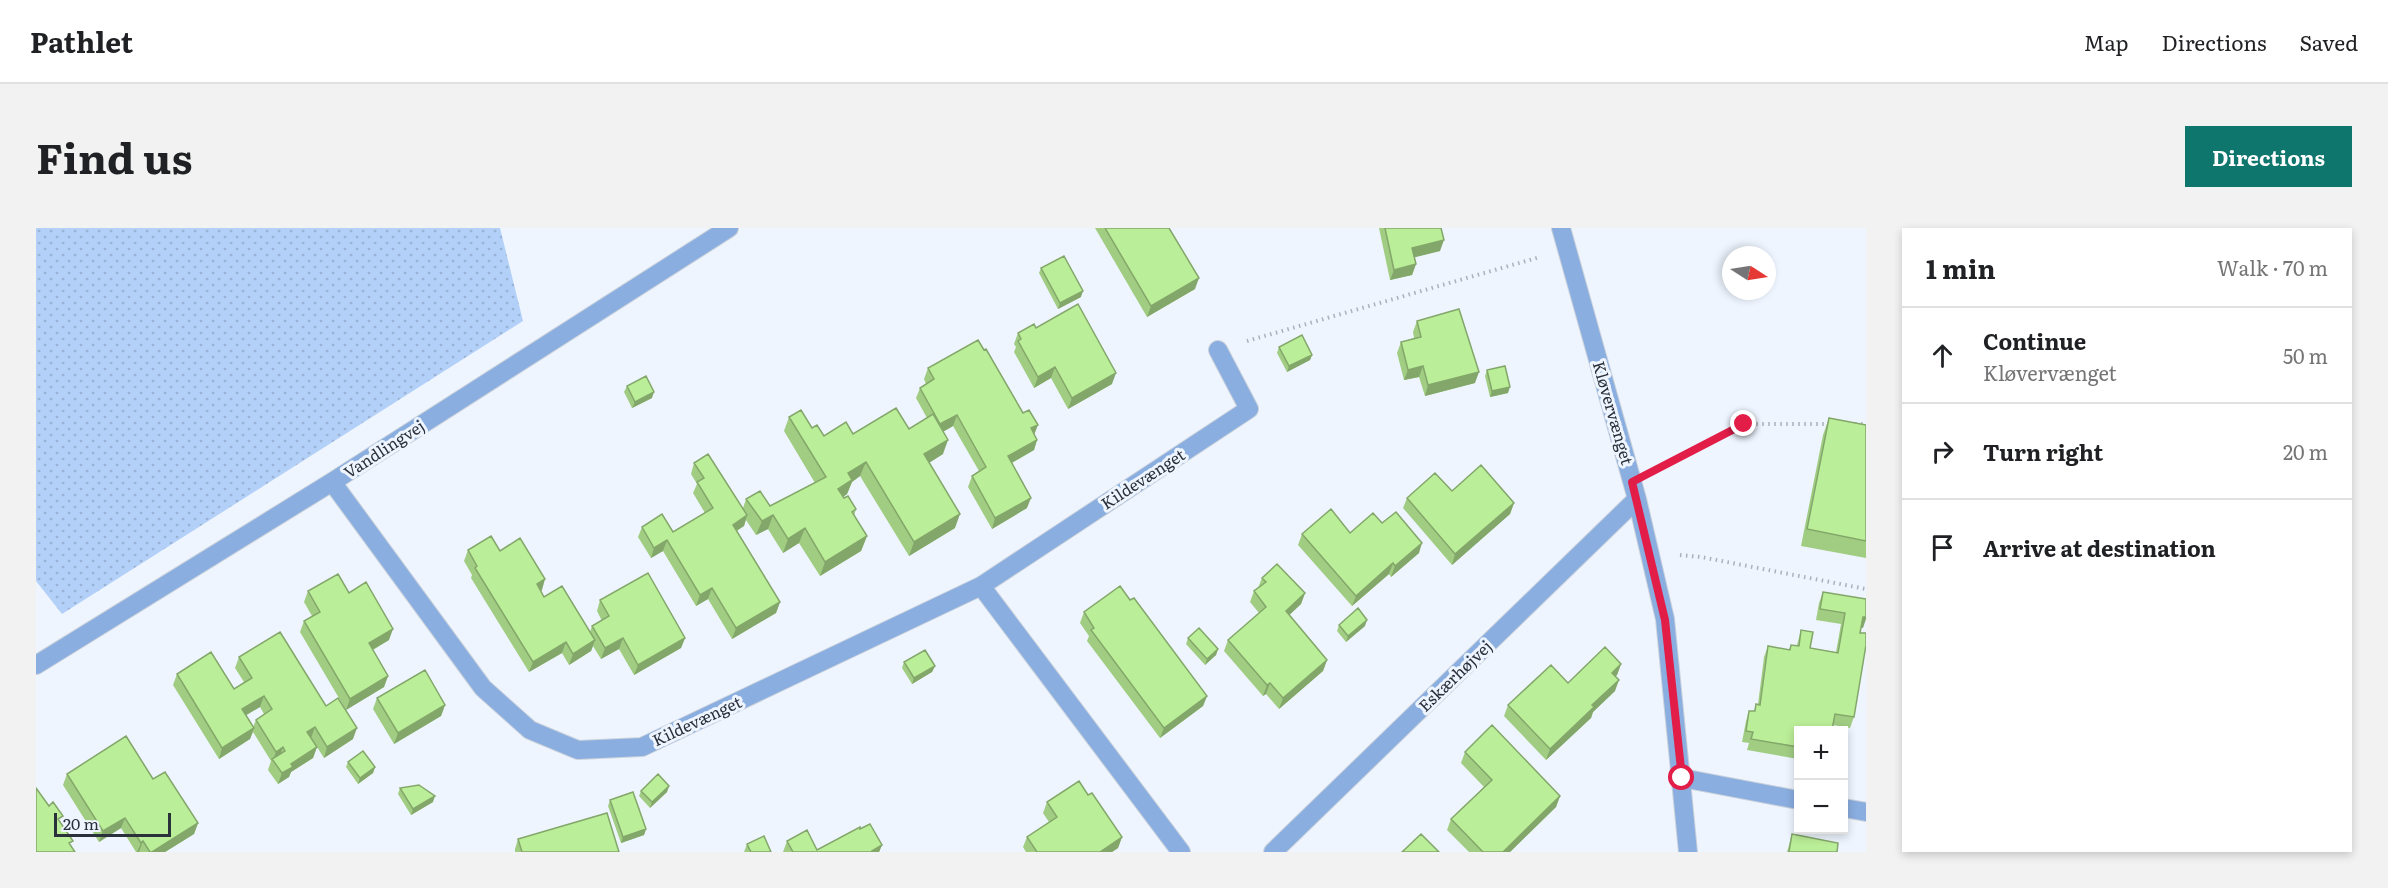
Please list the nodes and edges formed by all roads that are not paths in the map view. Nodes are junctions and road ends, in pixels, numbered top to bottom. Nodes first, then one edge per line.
1 (729, 228) edge
2 (1562, 228) edge
3 (1218, 350) road end
4 (332, 482) junction
5 (1635, 491) junction
6 (981, 586) junction
7 (36, 665) edge
8 (1682, 778) junction
9 (1794, 799) edge
10 (1848, 809) edge
11 (1866, 812) edge
12 (1181, 852) edge
13 (1273, 852) edge
14 (1688, 852) edge

1 - 4 street, Vandlingvej
2 - 5 street, Kløvervænget
3 - 6 street, Kildevænget
4 - 6 street, Kildevænget
4 - 7 street, Vandlingvej
5 - 8 street, Kløvervænget
5 - 13 street, Eskærhøjvej
6 - 12 street
8 - 9 street
8 - 14 street, Kløvervænget
10 - 11 street

